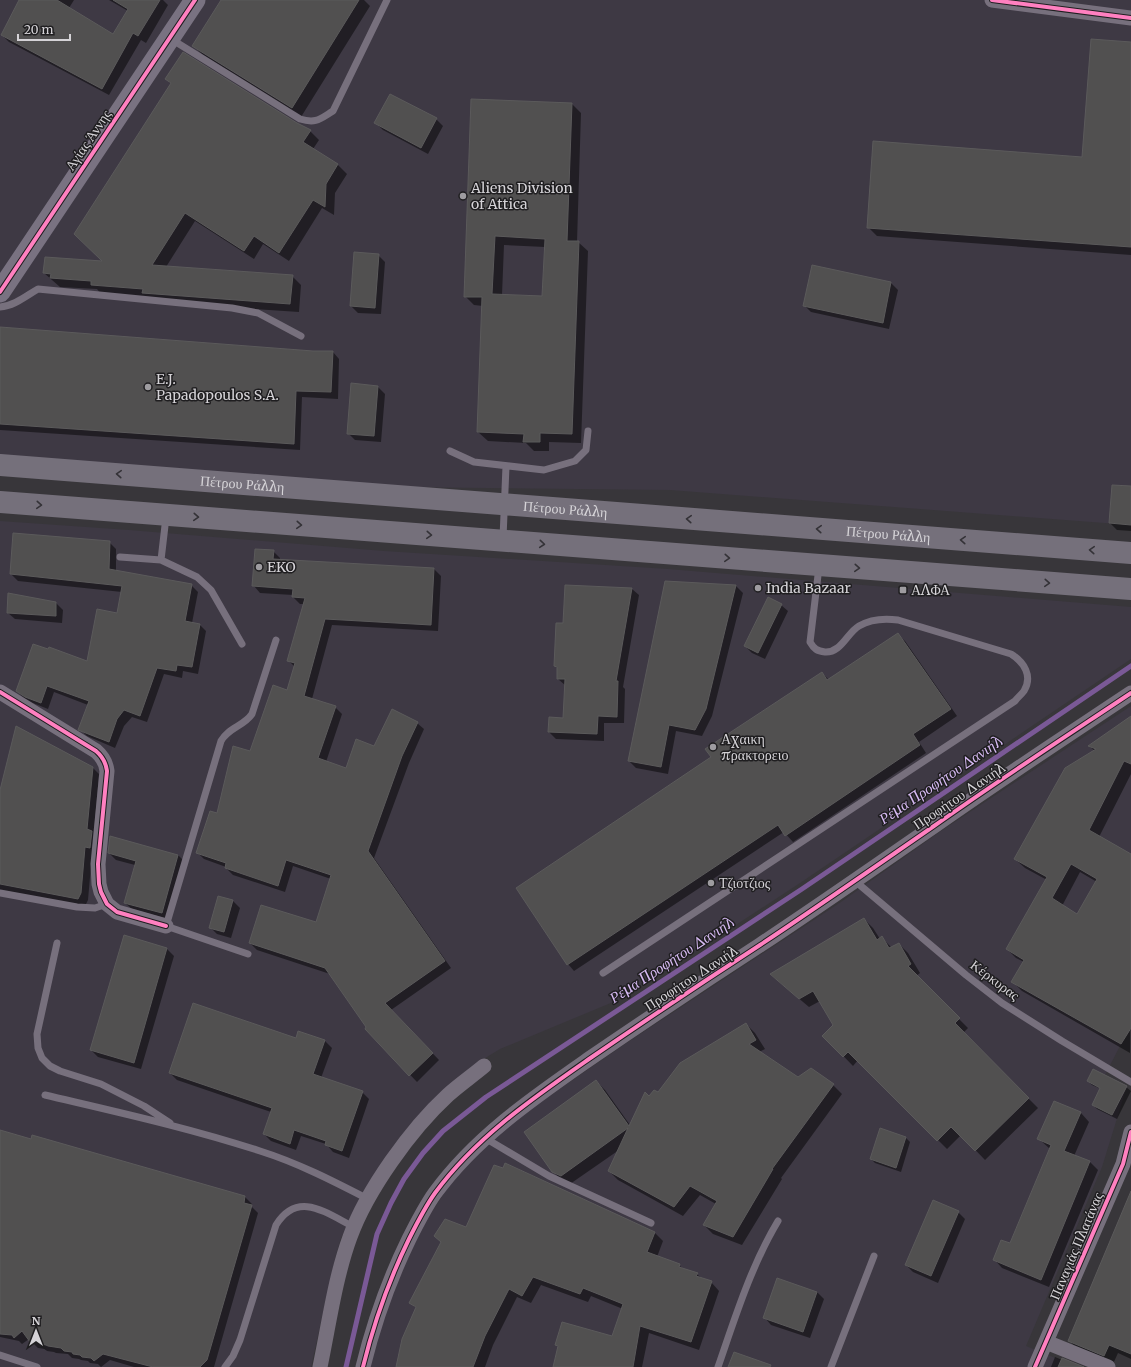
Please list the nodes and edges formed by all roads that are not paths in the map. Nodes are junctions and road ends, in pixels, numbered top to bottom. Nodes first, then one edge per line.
1 (194, 0) edge
2 (387, 0) edge
3 (992, 0) edge
4 (1131, 18) edge
5 (170, 38) junction
6 (0, 292) edge
7 (0, 307) edge
8 (301, 336) dead end
9 (588, 431) dead end
10 (450, 451) dead end
11 (0, 465) edge
12 (506, 466) junction
13 (0, 502) edge
14 (504, 504) junction
15 (166, 515) junction
16 (503, 540) junction
17 (1131, 553) edge
18 (120, 557) dead end
19 (161, 560) junction
20 (819, 565) junction
21 (1131, 589) edge
22 (276, 640) dead end
23 (242, 644) dead end
24 (0, 692) edge
25 (1131, 693) edge
26 (855, 881) junction
27 (0, 893) edge
28 (107, 904) junction
29 (166, 926) junction
30 (57, 943) dead end
31 (248, 954) dead end
32 (603, 973) dead end
33 (484, 1066) dead end
34 (1131, 1082) edge
35 (45, 1095) dead end
36 (176, 1128) junction
37 (1131, 1132) edge
38 (484, 1138) junction
39 (1127, 1166) edge
40 (368, 1199) junction
41 (778, 1221) dead end
42 (650, 1224) dead end
43 (354, 1227) junction
44 (874, 1256) dead end
45 (1046, 1342) junction
46 (0, 1355) edge
47 (37, 1367) edge
48 (225, 1367) edge
49 (320, 1367) edge
50 (362, 1367) edge
51 (718, 1367) edge
52 (831, 1367) edge
53 (1035, 1367) edge
54 (1108, 1367) edge

1 - 5 street, Αγίας Άννης
2 - 5 lane
3 - 4 street
5 - 6 street, Αγίας Άννης
7 - 8 lane
9 - 12 lane
10 - 12 lane
14 -> 11 main road, Πέτρου Ράλλη
12 - 14 lane
13 -> 15 main road
14 - 16 lane
17 -> 14 main road, Πέτρου Ράλλη
15 -> 16 main road
15 - 19 lane
16 -> 20 main road
18 - 19 lane
19 - 23 lane
20 -> 21 main road
20 - 32 lane
22 - 29 lane
24 - 28 street
25 - 26 street, Προφήτου Δανιήλ
26 - 34 lane, Κέρκυρας
26 - 38 street, Προφήτου Δανιήλ
27 - 28 lane
28 - 29 street
29 - 31 lane
30 - 36 lane
33 - 40 street
35 - 36 lane
36 - 40 lane
37 - 39 street, Παναγιάς Πλατάνας
38 - 42 lane
38 - 50 street, Προφήτου Δανιήλ
39 - 45 street, Παναγιάς Πλατάνας
40 - 43 street
41 - 51 lane
43 - 48 lane
43 - 49 street
44 - 52 lane
45 - 53 street, Παναγιάς Πλατάνας
45 - 54 street
46 - 47 lane

